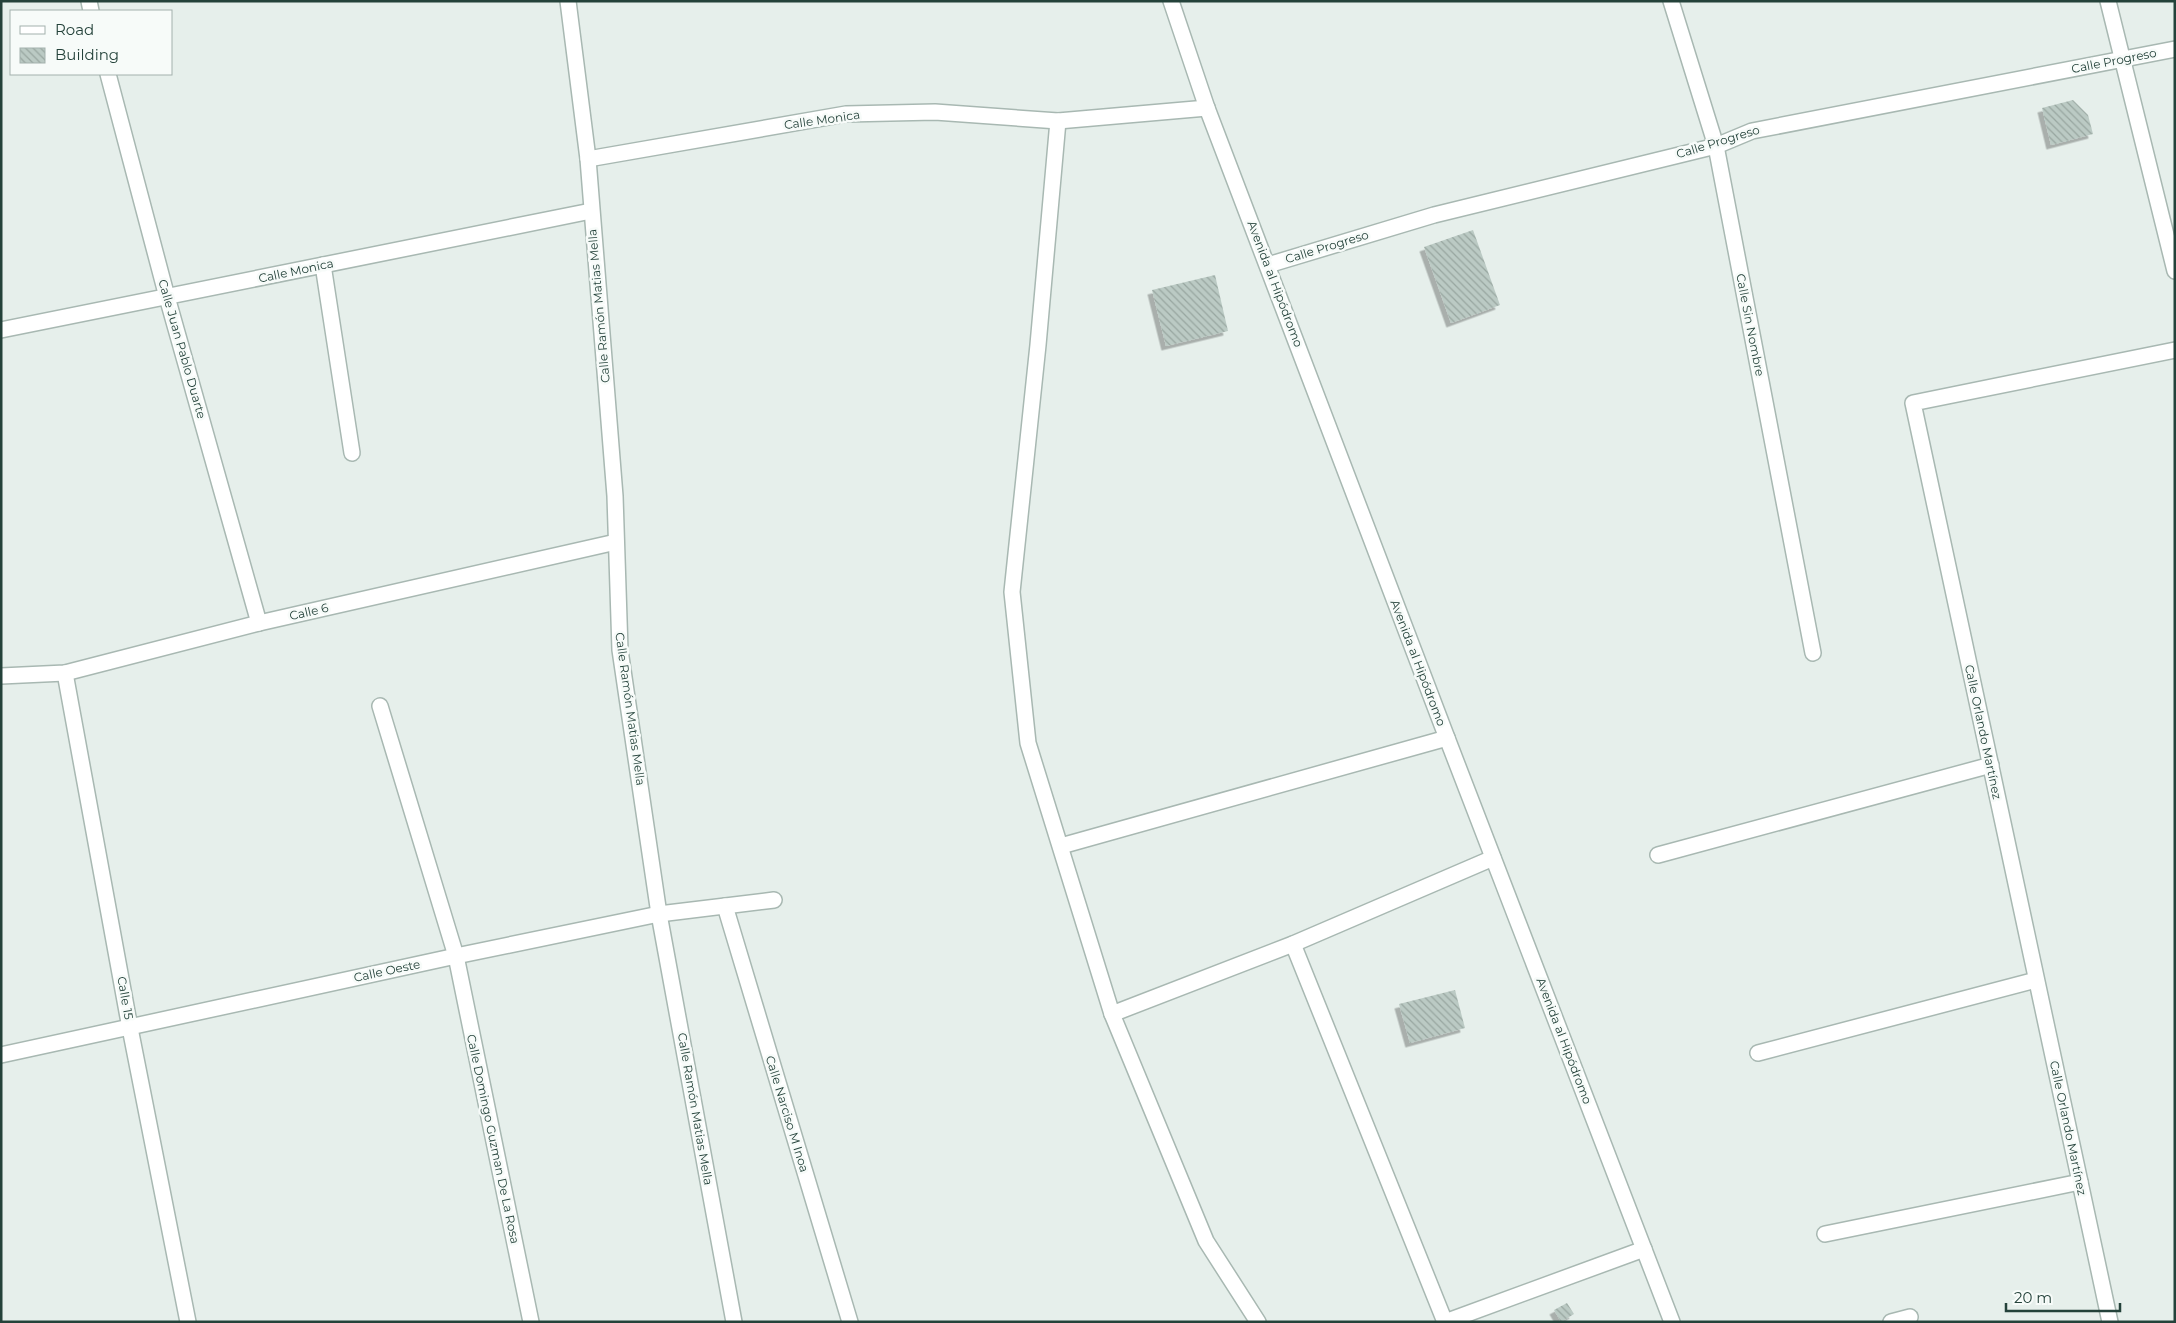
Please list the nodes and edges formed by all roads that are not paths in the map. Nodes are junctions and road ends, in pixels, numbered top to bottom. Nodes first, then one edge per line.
1 (568, 1) edge
2 (1671, 1) edge
3 (2108, 1) edge
4 (1172, 2) edge
5 (2175, 49) edge
6 (2122, 60) junction
7 (108, 75) edge
8 (1208, 108) junction
9 (1058, 121) junction
10 (1716, 146) junction
11 (588, 159) junction
12 (591, 211) junction
13 (323, 265) junction
14 (1268, 265) junction
15 (2175, 271) edge
16 (167, 297) junction
17 (1, 330) edge
18 (2175, 350) edge
19 (352, 452) dead end
20 (616, 542) junction
21 (260, 623) junction
22 (1813, 653) dead end
23 (65, 674) junction
24 (1, 676) edge
25 (380, 706) dead end
26 (1447, 738) junction
27 (1991, 765) junction
28 (1061, 846) junction
29 (1658, 854) dead end
30 (1494, 858) junction
31 (774, 900) dead end
32 (725, 906) junction
33 (659, 914) junction
34 (1293, 944) junction
35 (456, 956) junction
36 (2036, 980) junction
37 (1112, 1014) junction
38 (130, 1028) junction
39 (1758, 1053) dead end
40 (1, 1055) edge
41 (2080, 1182) junction
42 (1825, 1234) dead end
43 (1644, 1249) junction
44 (1910, 1317) dead end
45 (188, 1322) edge
46 (531, 1322) edge
47 (734, 1322) edge
48 (850, 1322) edge
49 (1258, 1322) edge
50 (1445, 1322) edge
51 (1672, 1322) edge
52 (1891, 1322) edge
53 (2110, 1322) edge

1 - 11 street, Calle Ramón Matias Mella
2 - 10 street, Calle Sin Nombre
3 - 6 street
4 - 8 street, Avenida al Hipódromo
5 - 6 street, Calle Progreso
6 - 10 street, Calle Progreso
6 - 15 street
7 - 16 street, Calle Juan Pablo Duarte
8 - 9 street, Calle Monica
8 - 14 street, Avenida al Hipódromo
9 - 11 street, Calle Monica
9 - 28 street
10 - 14 street, Calle Progreso
10 - 22 street, Calle Sin Nombre
11 - 12 street, Calle Ramón Matias Mella
12 - 13 street, Calle Monica
12 - 20 street, Calle Ramón Matias Mella
13 - 16 street, Calle Monica
13 - 19 street
14 - 26 street, Avenida al Hipódromo
16 - 17 street, Calle Monica
16 - 21 street, Calle Juan Pablo Duarte
18 - 27 street, Calle Orlando Martínez
20 - 21 street, Calle 6
20 - 33 street, Calle Ramón Matias Mella
21 - 23 street, Calle 6
23 - 24 street, Calle 6
23 - 38 street, Calle 15
25 - 35 street, Calle Domingo Guzman De La Rosa
26 - 28 street
26 - 30 street, Avenida al Hipódromo
27 - 29 street
27 - 36 street, Calle Orlando Martínez
28 - 37 street
30 - 34 street
30 - 43 street, Avenida al Hipódromo
31 - 32 street, Calle Oeste
32 - 33 street, Calle Oeste
32 - 48 street, Calle Narciso M Inoa
33 - 35 street, Calle Oeste
33 - 47 street, Calle Ramón Matias Mella
34 - 37 street
34 - 50 street
35 - 38 street, Calle Oeste
35 - 46 street, Calle Domingo Guzman De La Rosa
36 - 39 street
36 - 41 street, Calle Orlando Martínez
37 - 49 street
38 - 40 street, Calle Oeste
38 - 45 street, Calle 15
41 - 42 street
41 - 53 street, Calle Orlando Martínez
43 - 50 street
43 - 51 street, Avenida al Hipódromo
44 - 52 street

